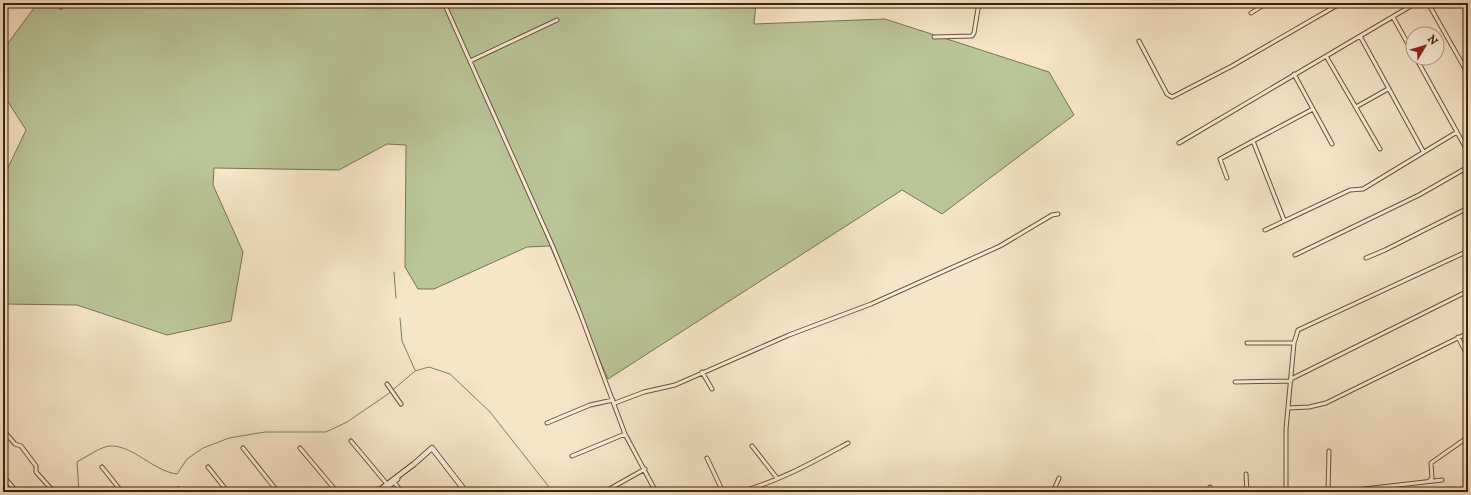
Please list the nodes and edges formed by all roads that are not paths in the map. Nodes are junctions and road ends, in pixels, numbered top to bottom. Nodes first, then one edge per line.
1 (65, 3) edge
2 (444, 3) edge
3 (979, 3) edge
4 (1267, 3) edge
5 (1341, 3) edge
6 (1403, 3) edge
7 (1416, 3) edge
8 (1428, 3) edge
9 (60, 7) dead end
10 (1406, 9) junction
11 (1251, 13) dead end
12 (1393, 17) junction
13 (557, 20) dead end
14 (1360, 36) junction
15 (934, 37) dead end
16 (1405, 39) edge
17 (1139, 42) dead end
18 (1326, 56) junction
19 (470, 61) junction
20 (1420, 66) edge
21 (1294, 74) junction
22 (1468, 74) edge
23 (1388, 89) junction
24 (1356, 107) junction
25 (1313, 109) junction
26 (1457, 132) junction
27 (1253, 140) junction
28 (1179, 143) dead end
29 (1332, 144) dead end
30 (1380, 149) dead end
31 (1423, 152) junction
32 (1468, 152) edge
33 (1468, 167) edge
34 (1227, 178) dead end
35 (1468, 208) edge
36 (1058, 214) dead end
37 (1284, 220) junction
38 (1265, 230) dead end
39 (1468, 250) edge
40 (1295, 255) dead end
41 (1366, 258) dead end
42 (1468, 291) edge
43 (1468, 333) edge
44 (1458, 338) junction
45 (1248, 343) dead end
46 (1294, 343) junction
47 (1468, 357) edge
48 (702, 372) junction
49 (1291, 380) junction
50 (1234, 382) dead end
51 (387, 384) dead end
52 (712, 389) dead end
53 (614, 401) junction
54 (401, 404) dead end
55 (1288, 408) junction
56 (546, 423) dead end
57 (3, 430) edge
58 (625, 434) junction
59 (1468, 437) edge
60 (351, 441) dead end
61 (848, 443) dead end
62 (752, 446) dead end
63 (243, 448) dead end
64 (300, 448) dead end
65 (1329, 451) dead end
66 (572, 456) dead end
67 (707, 458) dead end
68 (414, 464) junction
69 (102, 467) dead end
70 (208, 467) dead end
71 (645, 469) junction
72 (1246, 474) dead end
73 (3, 476) edge
74 (777, 478) junction
75 (1059, 478) dead end
76 (1442, 480) dead end
77 (1429, 481) junction
78 (394, 482) junction
79 (387, 484) junction
80 (1210, 487) dead end
81 (17, 492) edge
82 (54, 492) edge
83 (122, 492) edge
84 (228, 492) edge
85 (278, 492) edge
86 (337, 492) edge
87 (377, 492) edge
88 (382, 492) edge
89 (402, 492) edge
90 (466, 492) edge
91 (604, 492) edge
92 (656, 492) edge
93 (723, 492) edge
94 (739, 492) edge
95 (1053, 492) edge
96 (1210, 492) edge
97 (1247, 492) edge
98 (1286, 492) edge
99 (1328, 492) edge
100 (1338, 492) edge

1 - 9 street
2 - 19 street
3 - 15 street
4 - 11 street
5 - 17 street
6 - 10 street
7 - 10 street
8 - 22 street
10 - 12 street
12 - 14 street
12 - 16 street
13 - 19 street
14 - 18 street
14 - 23 street
18 - 21 street
18 - 24 street
19 - 53 street
20 - 26 street
21 - 25 street
21 - 28 street
23 - 24 street
23 - 31 street
24 - 30 street
25 - 27 street
25 - 29 street
26 - 31 street
26 - 32 street
27 - 34 street
27 - 37 street
31 - 37 street
33 - 40 street
35 - 41 street
36 - 48 street
37 - 38 street
39 - 46 street
42 - 49 street
43 - 44 street
44 - 47 street
44 - 55 street
45 - 46 street
46 - 49 street
48 - 52 street
48 - 53 street
49 - 50 street
49 - 55 street
51 - 54 street
53 - 56 street
53 - 58 street
55 - 98 street
57 - 82 street
58 - 66 street
58 - 71 street
59 - 77 street
60 - 79 street
61 - 74 street
62 - 74 street
63 - 85 street
64 - 86 street
65 - 99 street
67 - 93 street
68 - 78 street
68 - 79 main road
68 - 90 main road
69 - 83 street
70 - 84 street
71 - 91 street
71 - 92 street
72 - 97 street
73 - 81 street
74 - 94 street
75 - 95 street
76 - 77 street
77 - 100 street
78 - 88 street
78 - 89 street
79 - 87 main road
80 - 96 street

